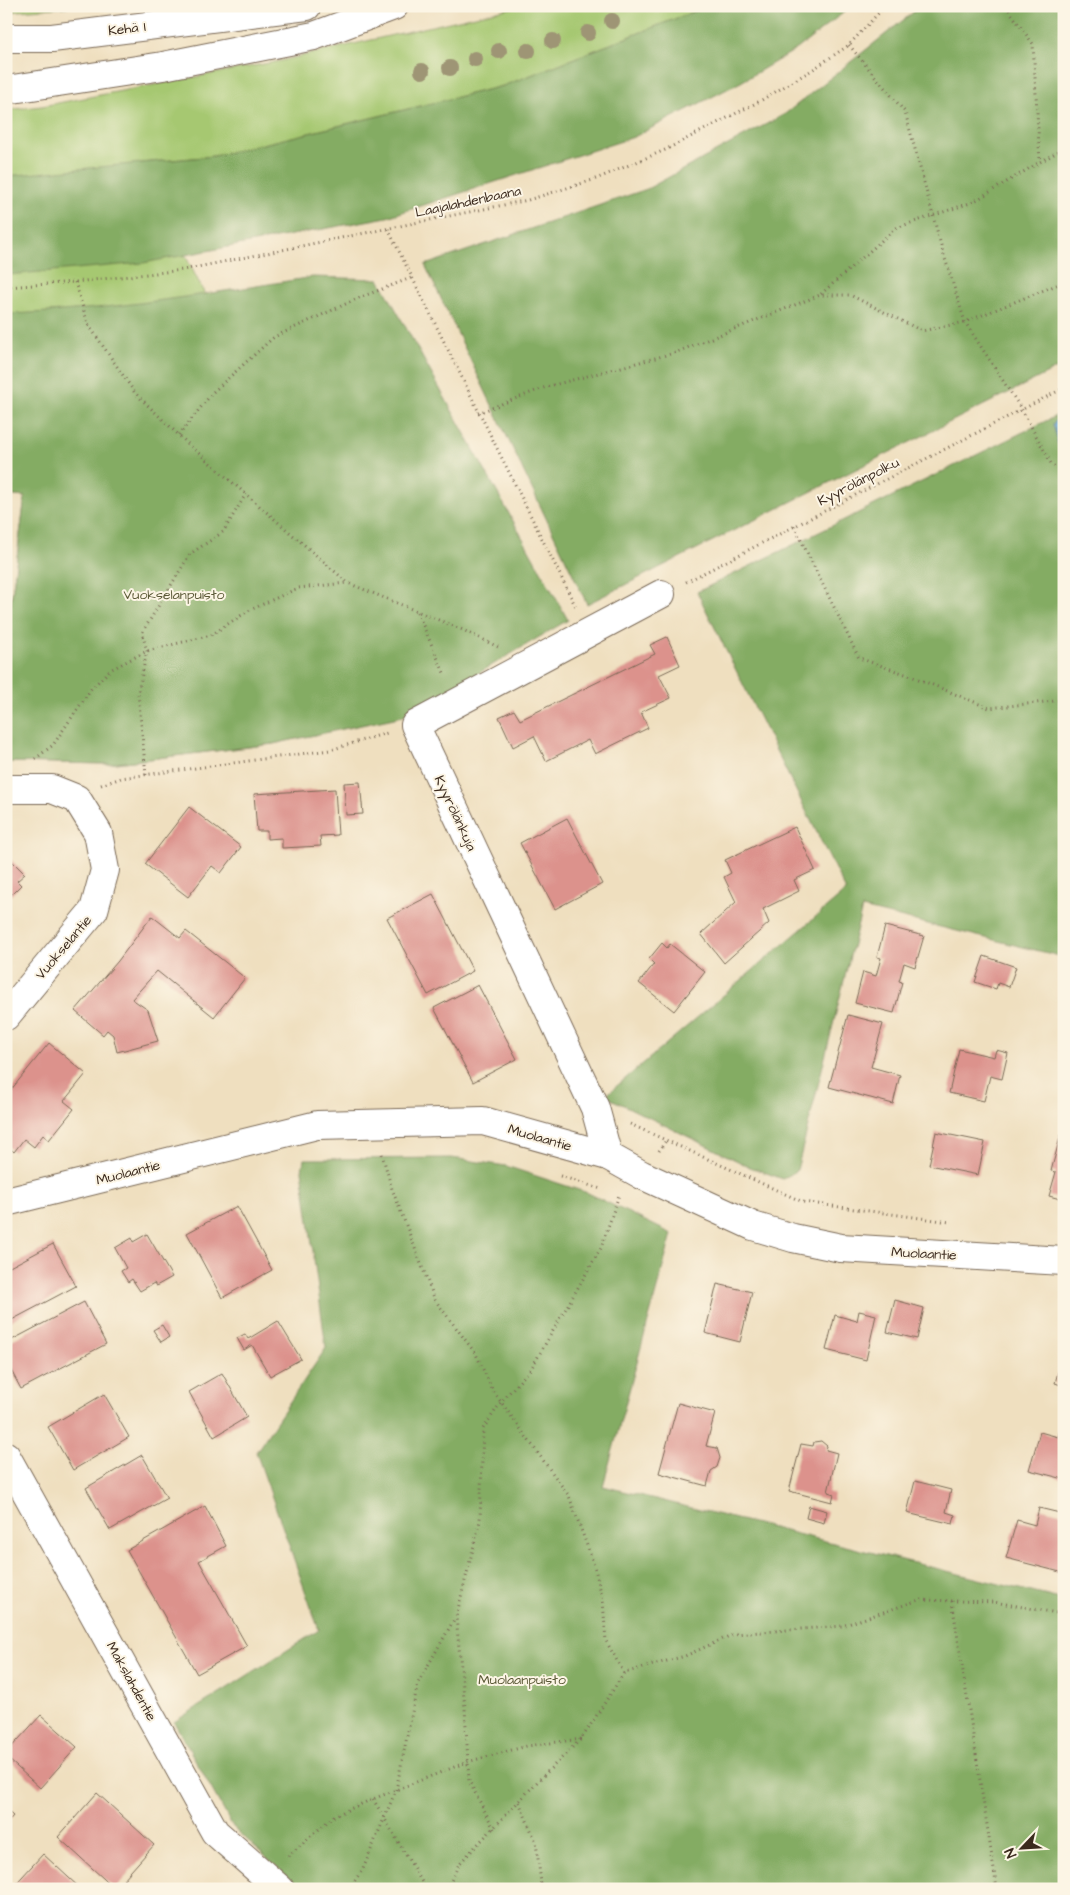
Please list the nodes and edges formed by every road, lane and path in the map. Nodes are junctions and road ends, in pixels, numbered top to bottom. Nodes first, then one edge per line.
1 (307, 6) edge
2 (394, 6) edge
3 (885, 6) edge
4 (1006, 6) edge
5 (6, 38) edge
6 (849, 45) junction
7 (6, 90) edge
8 (1064, 148) edge
9 (1040, 162) junction
10 (933, 216) junction
11 (388, 229) junction
12 (410, 278) junction
13 (75, 282) junction
14 (1064, 282) edge
15 (6, 286) edge
16 (820, 295) junction
17 (965, 322) junction
18 (1064, 388) edge
19 (1022, 410) junction
20 (478, 413) junction
21 (179, 436) junction
22 (1064, 471) edge
23 (246, 494) junction
24 (794, 526) junction
25 (348, 583) junction
26 (661, 594) joint
27 (417, 611) junction
28 (589, 633) junction
29 (147, 651) junction
30 (532, 663) junction
31 (1064, 700) edge
32 (457, 703) junction
33 (415, 725) junction
34 (32, 762) dead end
35 (146, 775) junction
36 (6, 789) edge
37 (77, 799) junction
38 (6, 1016) edge
39 (595, 1108) junction
40 (667, 1139) junction
41 (374, 1151) dead end
42 (382, 1151) junction
43 (391, 1151) dead end
44 (608, 1156) junction
45 (556, 1175) dead end
46 (642, 1175) junction
47 (619, 1194) junction
48 (6, 1202) edge
49 (954, 1223) dead end
50 (1064, 1261) edge
51 (501, 1402) junction
52 (6, 1456) edge
53 (952, 1601) junction
54 (1064, 1616) edge
55 (456, 1617) junction
56 (624, 1673) junction
57 (582, 1738) junction
58 (467, 1762) junction
59 (396, 1790) junction
60 (373, 1800) junction
61 (519, 1802) junction
62 (384, 1818) junction
63 (494, 1829) junction
64 (273, 1882) edge
65 (541, 1883) junction
66 (348, 1889) edge
67 (426, 1889) edge
68 (447, 1889) edge
69 (536, 1889) edge
70 (550, 1889) edge
71 (997, 1889) edge

1 - 5 main road, Kehä I
2 - 7 main road
3 - 6 path, Laajalahdenbaana
4 - 9 path
6 - 10 path
6 - 11 path, Laajalahdenbaana
8 - 9 path
9 - 10 path
10 - 16 path
10 - 17 path
11 - 12 path
11 - 13 path, Laajalahdenbaana
12 - 20 path
12 - 21 path
13 - 15 path, Laajalahdenbaana
13 - 21 path
14 - 17 path
16 - 17 path
16 - 20 path
17 - 19 path
18 - 19 path, Kyyrölänpolku
19 - 22 path
19 - 24 path, Kyyrölänpolku
20 - 28 path
21 - 23 path
23 - 25 path
23 - 29 path
24 - 26 path, Kyyrölänpolku
24 - 31 path
25 - 27 path
25 - 29 path
26 - 28 main road
27 - 30 path
27 - 32 path
28 - 30 main road
29 - 34 path
29 - 35 path
30 - 32 main road
32 - 33 main road
33 - 35 path
33 - 39 main road, Kyyrölänkuja
35 - 37 path
36 - 37 main road
37 - 38 main road, Vuokselantie
39 - 40 path
39 - 44 main road, Kyyrölänkuja
40 - 46 path
40 - 49 path
41 - 42 path
42 - 43 path
42 - 51 path
44 - 46 main road, Muolaantie
44 - 48 main road, Muolaantie
45 - 47 path
46 - 47 path
46 - 50 main road, Muolaantie
47 - 51 path
51 - 55 path
51 - 56 path
52 - 64 main road, Makslahdentie
53 - 54 path
53 - 56 path
53 - 71 path
55 - 58 path
55 - 59 path
56 - 57 path
57 - 58 path
57 - 61 path
58 - 59 path
58 - 63 path
59 - 60 path
59 - 62 path
60 - 62 path
60 - 64 path
61 - 63 path
61 - 65 path
62 - 66 path
62 - 67 path
63 - 68 path
65 - 69 path
65 - 70 path

